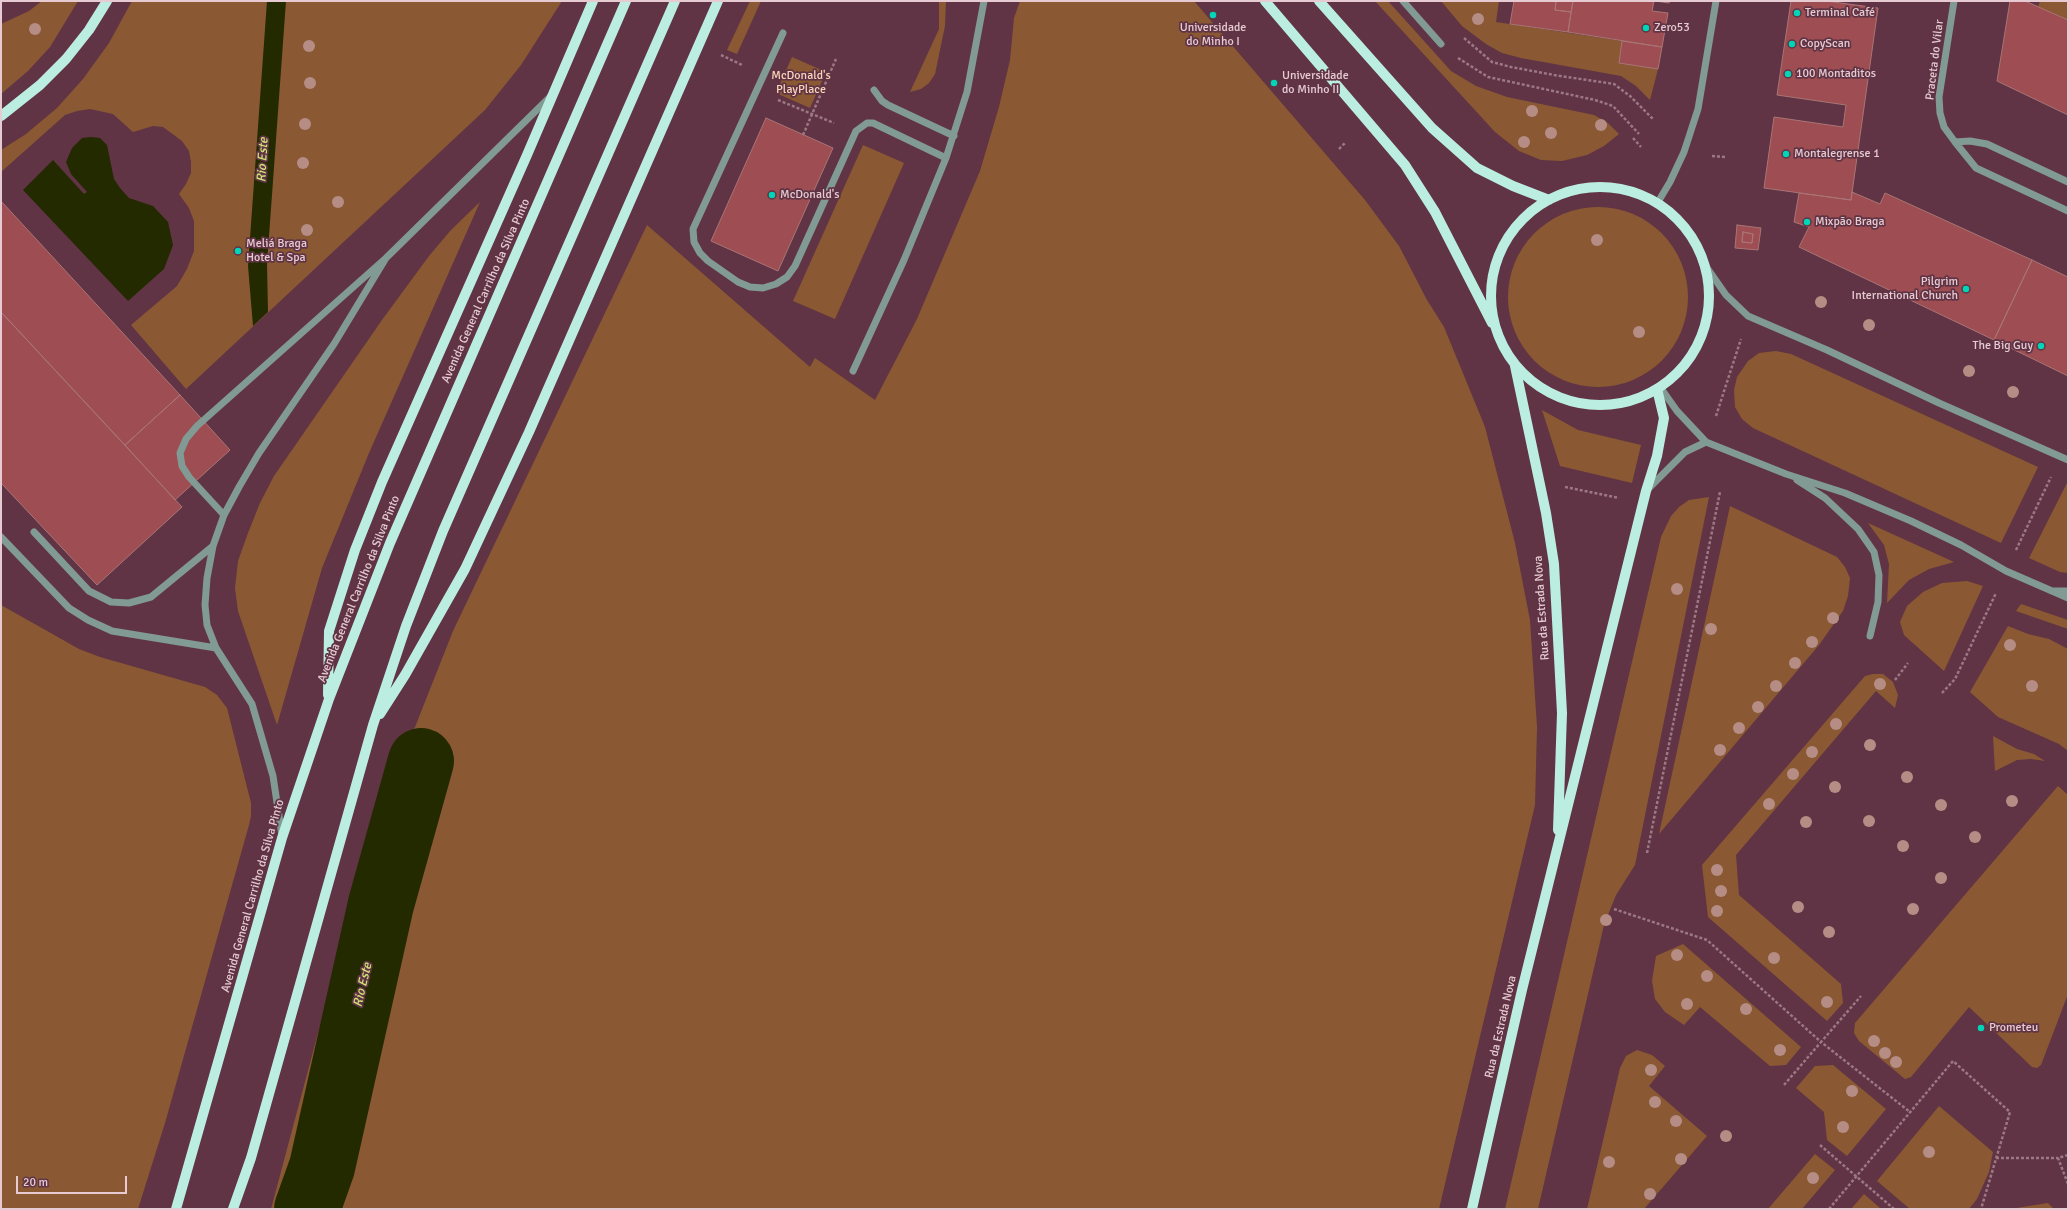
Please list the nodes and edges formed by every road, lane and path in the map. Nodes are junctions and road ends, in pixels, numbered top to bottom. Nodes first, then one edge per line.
1 (107, 1) edge
2 (593, 1) edge
3 (626, 1) edge
4 (675, 1) edge
5 (718, 1) edge
6 (984, 1) edge
7 (1265, 1) edge
8 (1319, 1) edge
9 (1403, 1) edge
10 (1716, 1) edge
11 (1954, 1) edge
12 (783, 33) dead end
13 (1461, 35) dead end
14 (1441, 44) joint
15 (717, 54) dead end
16 (836, 59) dead end
17 (745, 66) dead end
18 (874, 90) dead end
19 (554, 93) junction
20 (776, 99) dead end
21 (812, 115) junction
22 (1, 116) edge
23 (1653, 118) dead end
24 (836, 124) dead end
25 (1639, 134) dead end
26 (803, 135) dead end
27 (954, 136) junction
28 (1633, 138) dead end
29 (1346, 142) dead end
30 (1955, 142) junction
31 (1641, 147) dead end
32 (1339, 149) dead end
33 (1712, 156) dead end
34 (1725, 157) dead end
35 (946, 158) junction
36 (2068, 182) edge
37 (1549, 200) junction
38 (1658, 202) junction
39 (2068, 211) edge
40 (386, 258) junction
41 (1705, 265) junction
42 (1496, 330) junction
43 (1742, 335) dead end
44 (1515, 366) junction
45 (853, 370) dead end
46 (1659, 388) junction
47 (1716, 416) dead end
48 (1706, 442) junction
49 (2068, 460) edge
50 (1786, 474) junction
51 (1564, 487) dead end
52 (1646, 491) junction
53 (1720, 492) dead end
54 (1621, 499) dead end
55 (224, 515) junction
56 (34, 532) dead end
57 (1, 537) edge
58 (213, 546) junction
59 (2050, 590) junction
60 (2068, 591) edge
61 (2068, 598) edge
62 (1870, 636) dead end
63 (216, 648) junction
64 (1908, 664) dead end
65 (1895, 680) dead end
66 (328, 704) junction
67 (373, 725) junction
68 (282, 838) junction
69 (1557, 851) junction
70 (1647, 853) dead end
71 (1614, 910) dead end
72 (1861, 996) dead end
73 (1821, 1042) junction
74 (1784, 1085) dead end
75 (1910, 1112) junction
76 (1820, 1145) dead end
77 (2068, 1156) edge
78 (1996, 1158) junction
79 (2058, 1158) junction
80 (1856, 1176) junction
81 (2068, 1184) edge
82 (176, 1209) edge
83 (233, 1209) edge
84 (1472, 1209) edge
85 (1829, 1209) edge
86 (1894, 1209) edge
87 (1980, 1209) edge

1 - 22 main road
2 - 19 main road
3 - 66 main road, Avenida General Carrilho da Silva Pinto
4 - 67 main road
5 - 67 main road
6 - 27 street
7 - 42 main road
8 - 37 main road
9 - 14 street
10 - 38 street
11 - 30 street, Praceta do Vilar
12 - 35 street
13 - 23 path
14 - 25 path
15 - 17 path
16 - 21 path
18 - 27 street
19 - 40 street
19 - 66 main road
20 - 21 path
21 - 24 path
21 - 26 path
27 - 35 street
28 - 31 path
29 - 32 path
30 - 36 street
30 - 39 street, Praceta do Vilar
33 - 34 path
35 - 45 street
37 - 38 main road
37 - 42 main road
38 - 41 main road
40 - 55 street
40 - 55 street
41 - 46 main road
41 - 49 street
42 - 44 main road
43 - 47 path
44 - 46 main road
44 - 69 main road, Rua da Estrada Nova
46 - 48 street
46 - 52 main road, Rua da Estrada Nova
48 - 50 street
48 - 52 street
50 - 59 street
50 - 62 street
51 - 54 path
52 - 69 main road, Rua da Estrada Nova
53 - 70 path
55 - 58 street
56 - 58 street
57 - 63 street
58 - 63 street
59 - 60 street
59 - 61 street
63 - 68 street
64 - 65 path
66 - 68 main road, Avenida General Carrilho da Silva Pinto
67 - 83 main road
68 - 82 main road, Avenida General Carrilho da Silva Pinto
69 - 84 main road, Rua da Estrada Nova
71 - 73 path
72 - 73 path
73 - 74 path
73 - 75 path
75 - 78 path
75 - 80 path
76 - 80 path
77 - 79 path
78 - 79 path
78 - 87 path
79 - 81 path
80 - 85 path
80 - 86 path

